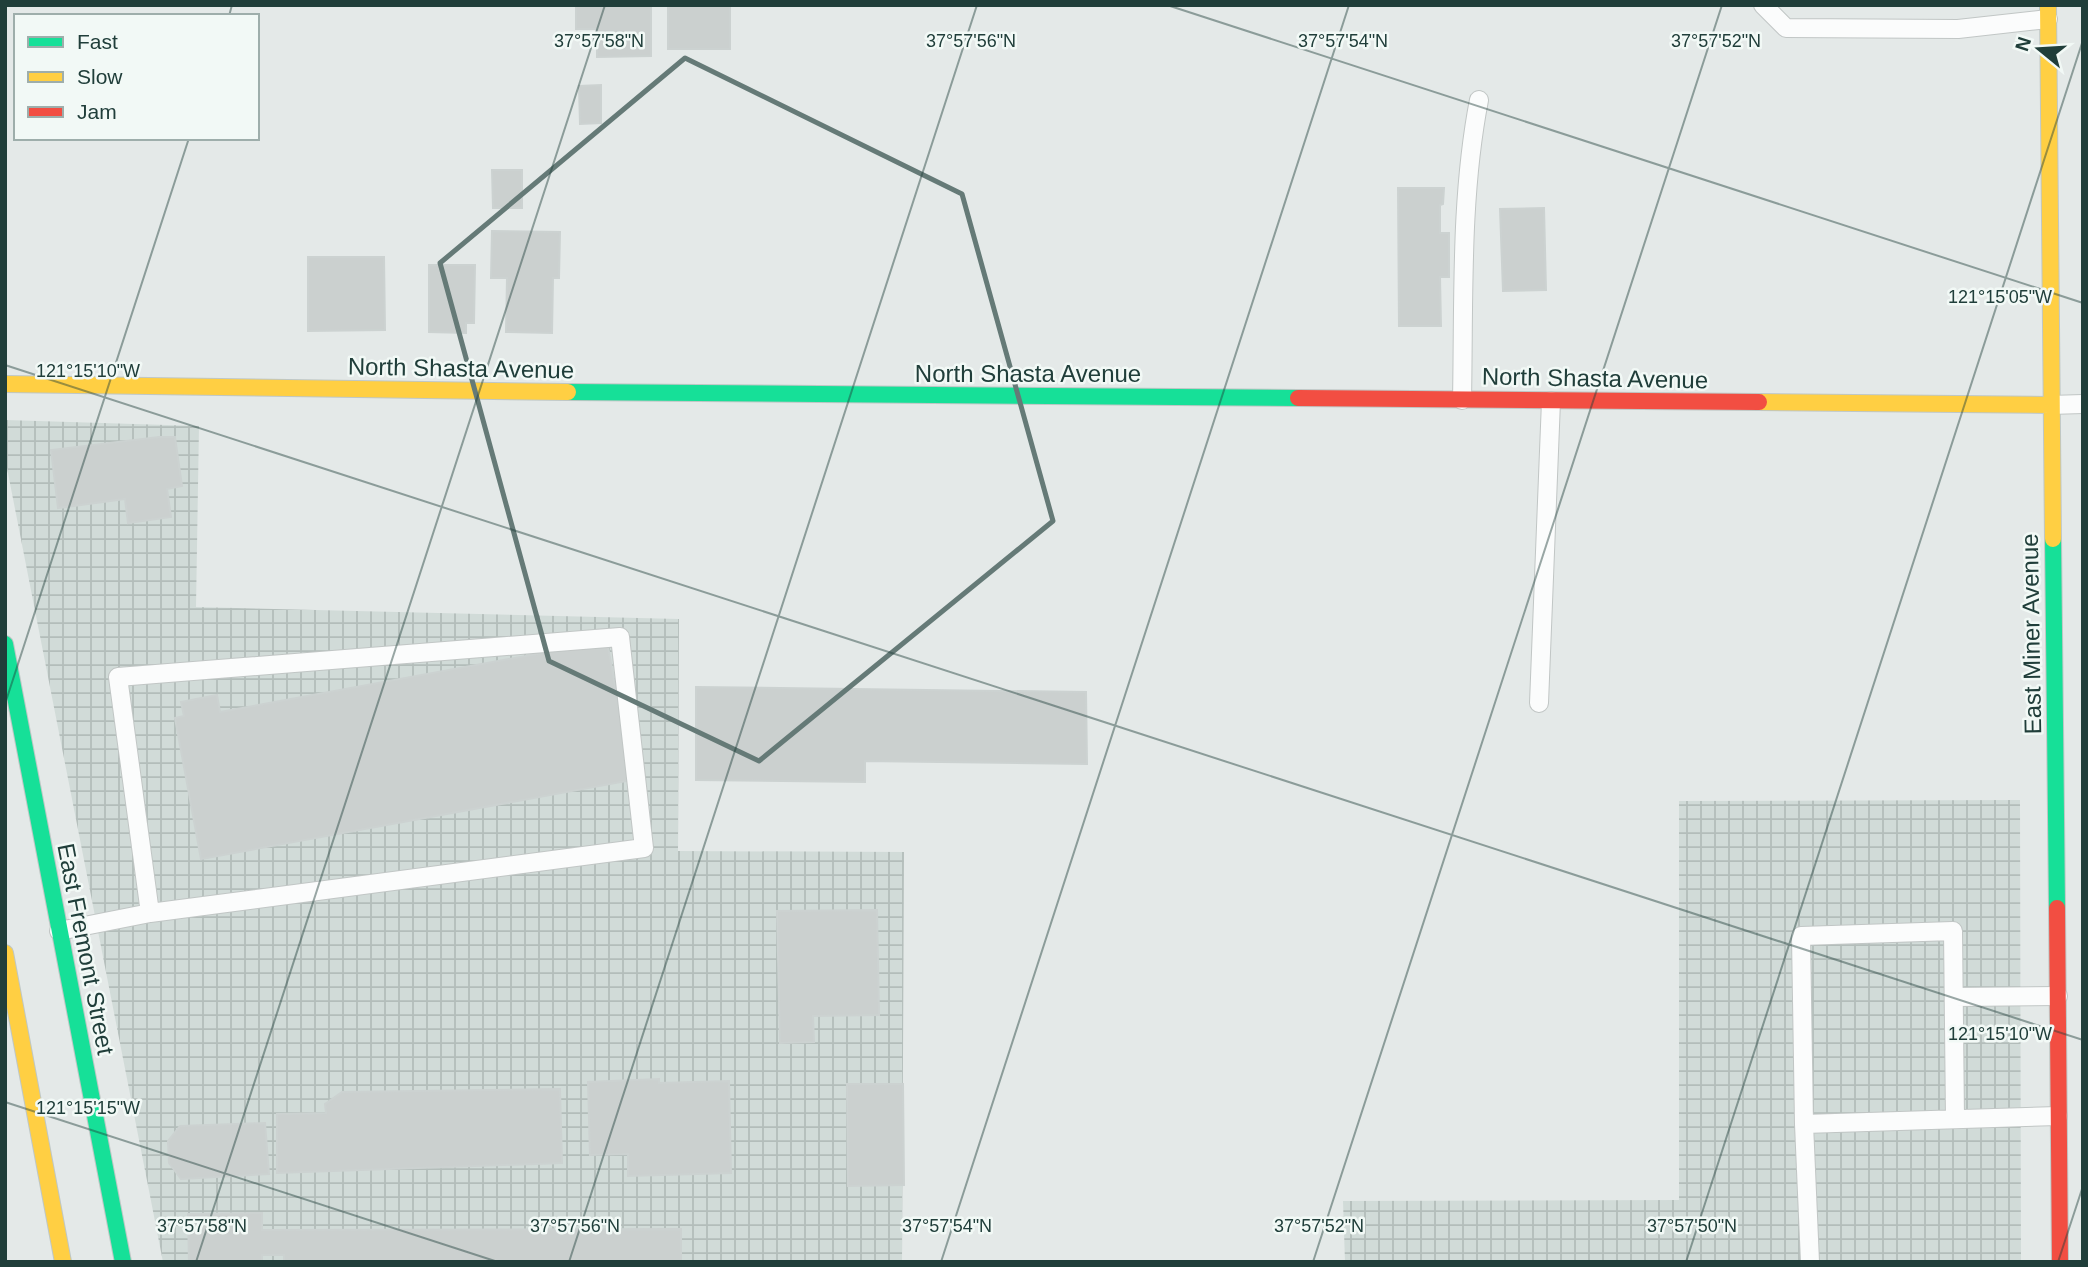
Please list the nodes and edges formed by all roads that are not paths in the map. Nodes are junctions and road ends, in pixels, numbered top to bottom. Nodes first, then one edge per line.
1 (1763, 5) edge
2 (2048, 12) edge
3 (1479, 100) dead end
4 (5, 384) edge
5 (1462, 400) junction
6 (1551, 401) junction
7 (2083, 404) edge
8 (2050, 405) junction
9 (5, 644) edge
10 (1539, 703) dead end
11 (150, 913) junction
12 (59, 931) junction
13 (5, 953) edge
14 (2058, 996) junction
15 (1954, 997) junction
16 (12, 1030) edge
17 (2058, 1116) junction
18 (1955, 1119) junction
19 (1804, 1124) junction
20 (63, 1262) edge
21 (123, 1262) edge
22 (1810, 1262) edge
23 (2060, 1262) edge

1 - 2 lane
2 - 8 street, East Miner Avenue
3 - 5 lane
4 - 5 street, North Shasta Avenue
5 - 6 street, North Shasta Avenue
6 - 8 street, North Shasta Avenue
6 - 10 lane
7 - 8 lane
8 - 14 street, East Miner Avenue
9 - 12 street, East Fremont Street
11 - 11 lane
11 - 12 lane
12 - 21 street, East Fremont Street
13 - 16 street
14 - 15 lane
14 - 17 street, East Miner Avenue
15 - 18 lane
15 - 19 lane
16 - 20 street
17 - 18 lane
17 - 23 street, East Miner Avenue
18 - 19 lane
19 - 22 lane

